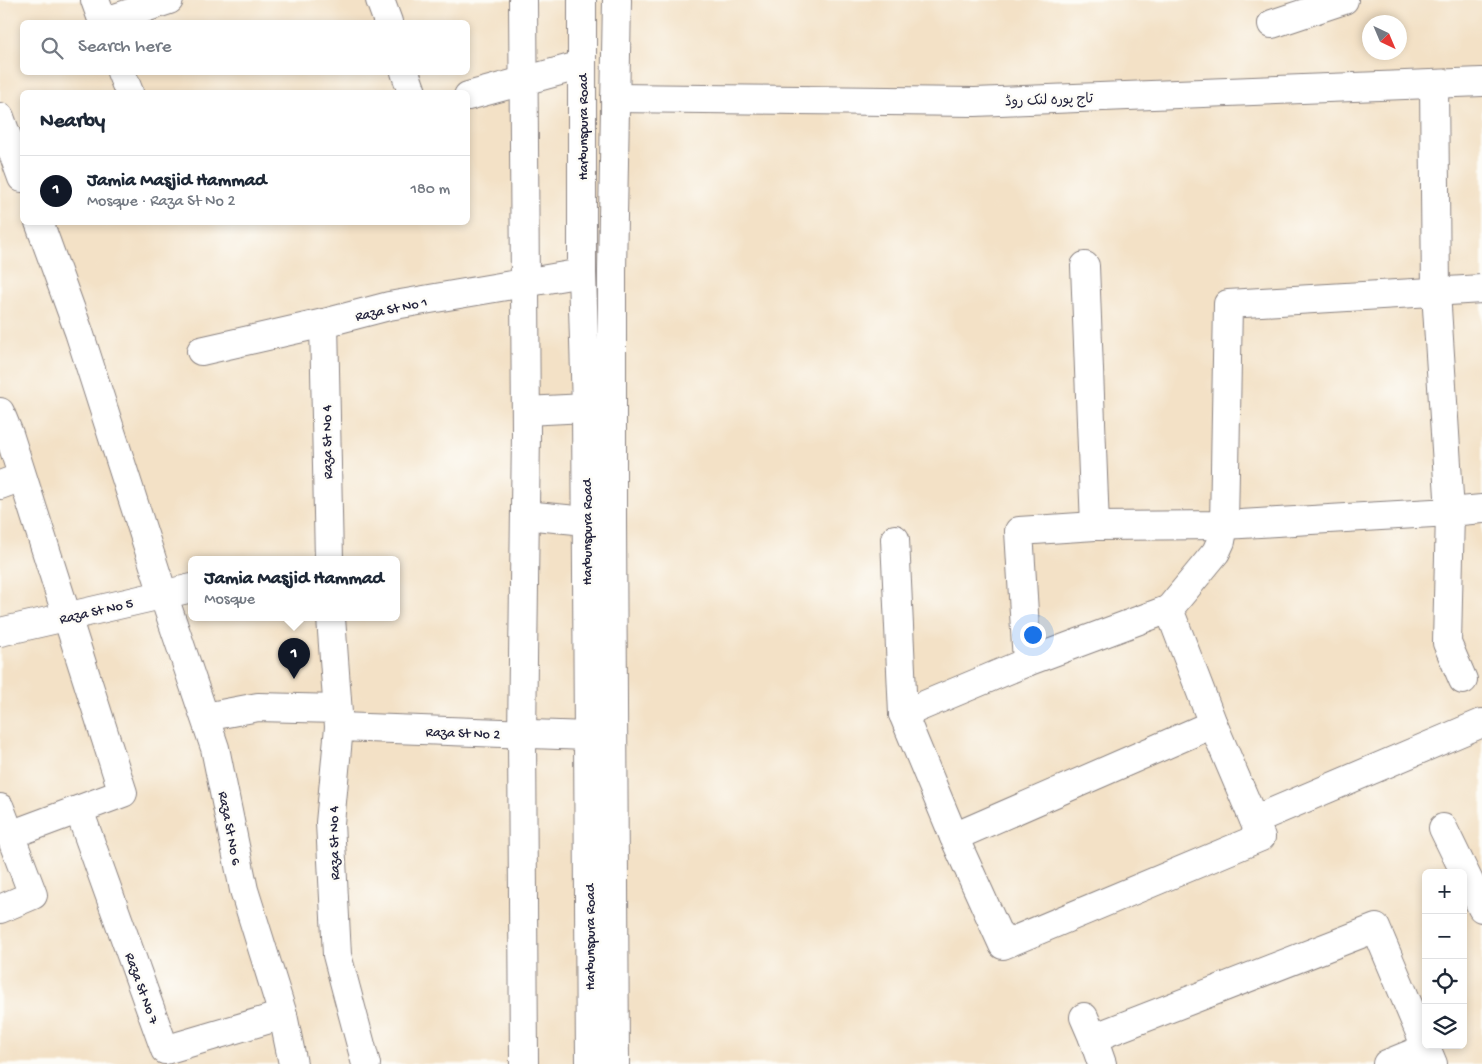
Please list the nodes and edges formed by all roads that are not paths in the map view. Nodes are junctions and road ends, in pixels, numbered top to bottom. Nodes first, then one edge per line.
1 (95, 0) edge
2 (169, 0) edge
3 (380, 0) edge
4 (523, 0) edge
5 (582, 0) edge
6 (617, 0) edge
7 (1344, 0) edge
8 (102, 20) edge
9 (109, 20) edge
10 (387, 20) edge
11 (1272, 24) dead end
12 (582, 65) junction
13 (122, 75) edge
14 (406, 75) edge
15 (523, 80) junction
16 (1482, 82) edge
17 (1434, 84) junction
18 (128, 90) edge
19 (411, 90) edge
20 (470, 95) edge
21 (615, 98) junction
22 (0, 117) edge
23 (20, 172) edge
24 (40, 225) edge
25 (1085, 266) dead end
26 (612, 271) junction
27 (582, 273) junction
28 (525, 284) junction
29 (1482, 289) edge
30 (1436, 292) junction
31 (324, 323) junction
32 (201, 351) dead end
33 (586, 408) junction
34 (526, 411) junction
35 (0, 412) edge
36 (11, 481) edge
37 (1482, 509) edge
38 (1450, 512) junction
39 (525, 515) junction
40 (586, 521) junction
41 (1224, 525) junction
42 (1095, 526) junction
43 (895, 539) dead end
44 (329, 556) edge
45 (188, 589) edge
46 (163, 594) junction
47 (1169, 609) junction
48 (66, 617) junction
49 (331, 621) edge
50 (0, 632) edge
51 (1027, 662) junction
52 (1463, 680) dead end
53 (903, 714) junction
54 (205, 718) junction
55 (338, 718) junction
56 (1482, 723) edge
57 (1213, 724) junction
58 (522, 735) junction
59 (588, 736) junction
60 (0, 808) edge
61 (79, 810) junction
62 (1254, 820) junction
63 (1443, 828) dead end
64 (10, 835) junction
65 (954, 837) junction
66 (1482, 908) edge
67 (0, 909) edge
68 (283, 1015) junction
69 (1429, 1056) edge
70 (602, 1058) edge
71 (293, 1064) edge
72 (366, 1064) edge
73 (524, 1064) edge
74 (1102, 1064) edge
75 (1387, 1064) edge

1 - 8 street
2 - 9 street
3 - 10 street
4 - 15 street
5 - 12 street, Harbunspura Road
6 - 21 street, Harbunspura Road
7 - 11 street
12 - 15 street
12 - 27 street, Harbunspura Road
13 - 18 street
14 - 19 street
15 - 20 street
15 - 28 street
16 - 17 street, تاج پورہ لنک روڈ
17 - 21 street, تاج پورہ لنک روڈ
17 - 30 street
21 - 26 street, Harbunspura Road
22 - 23 street
24 - 46 street, Raza St No 6
25 - 42 street
26 - 27 street, Raza St No 1
26 - 70 street, Harbunspura Road
27 - 28 street, Raza St No 1
27 - 33 street, Harbunspura Road
28 - 31 street, Raza St No 1
28 - 34 street
29 - 30 street
30 - 38 street
30 - 41 street
31 - 32 street, Raza St No 1
31 - 44 street, Raza St No 4
33 - 34 street
33 - 40 street, Harbunspura Road
34 - 39 street
35 - 36 street
36 - 48 street
37 - 38 street
38 - 41 street
38 - 52 street
39 - 40 street
39 - 58 street
40 - 59 street, Harbunspura Road
41 - 42 street
41 - 47 street
42 - 51 street
43 - 53 street
45 - 46 street, Raza St No 5
46 - 48 street, Raza St No 5
46 - 54 street, Raza St No 6
47 - 51 street
47 - 57 street
48 - 50 street, Raza St No 5
48 - 61 street
49 - 55 street, Raza St No 4
51 - 53 street
53 - 65 street
54 - 55 street, Raza St No 2
54 - 68 street, Raza St No 6
55 - 58 street, Raza St No 2
55 - 72 street, Raza St No 4
56 - 62 street
57 - 62 street
57 - 65 street
58 - 59 street, Raza St No 2
58 - 73 street
59 - 70 street, Harbunspura Road
60 - 64 street
61 - 64 street
61 - 68 street, Raza St No 7
62 - 65 street
63 - 66 street
64 - 67 street
68 - 71 street, Raza St No 6
69 - 74 street
69 - 75 street

